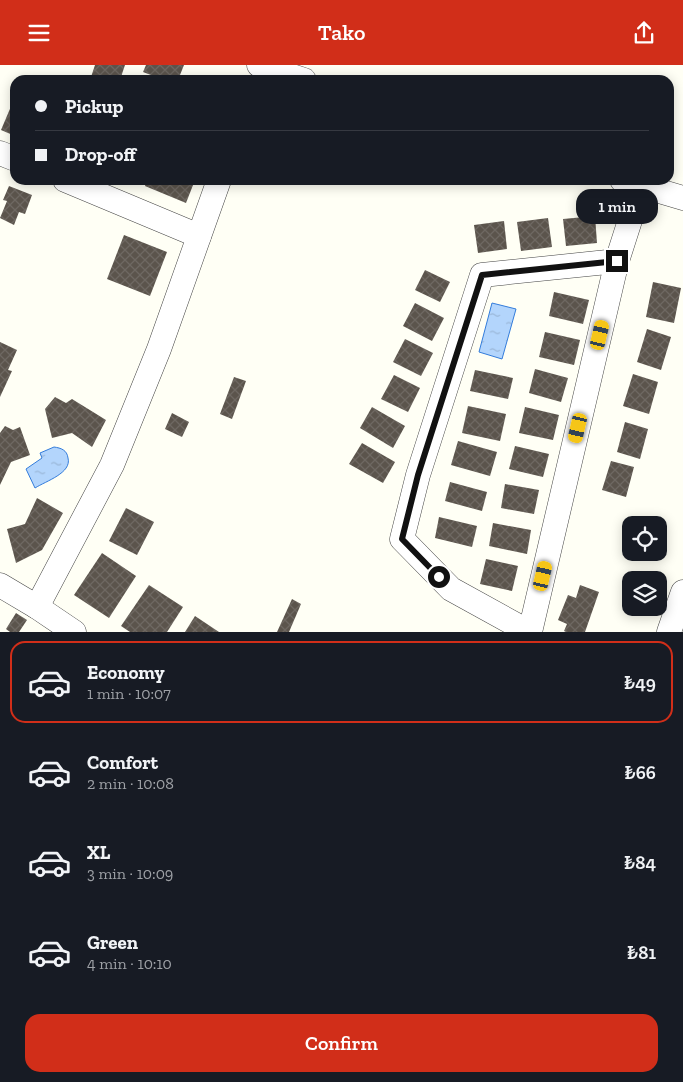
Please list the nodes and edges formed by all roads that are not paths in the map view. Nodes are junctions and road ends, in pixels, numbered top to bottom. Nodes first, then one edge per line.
1 (259, 65) edge
2 (289, 75) edge
3 (77, 185) edge
4 (217, 185) edge
5 (632, 185) edge
6 (639, 185) edge
7 (683, 198) edge
8 (199, 235) junction
9 (617, 261) junction
10 (0, 585) edge
11 (683, 592) edge
12 (37, 607) junction
13 (74, 632) edge
14 (529, 632) edge
15 (669, 632) edge

1 - 2 street
3 - 8 street
4 - 8 street
5 - 9 street
6 - 7 street
8 - 12 street
9 - 14 street
9 - 14 street
10 - 12 street
11 - 15 street
12 - 13 street

